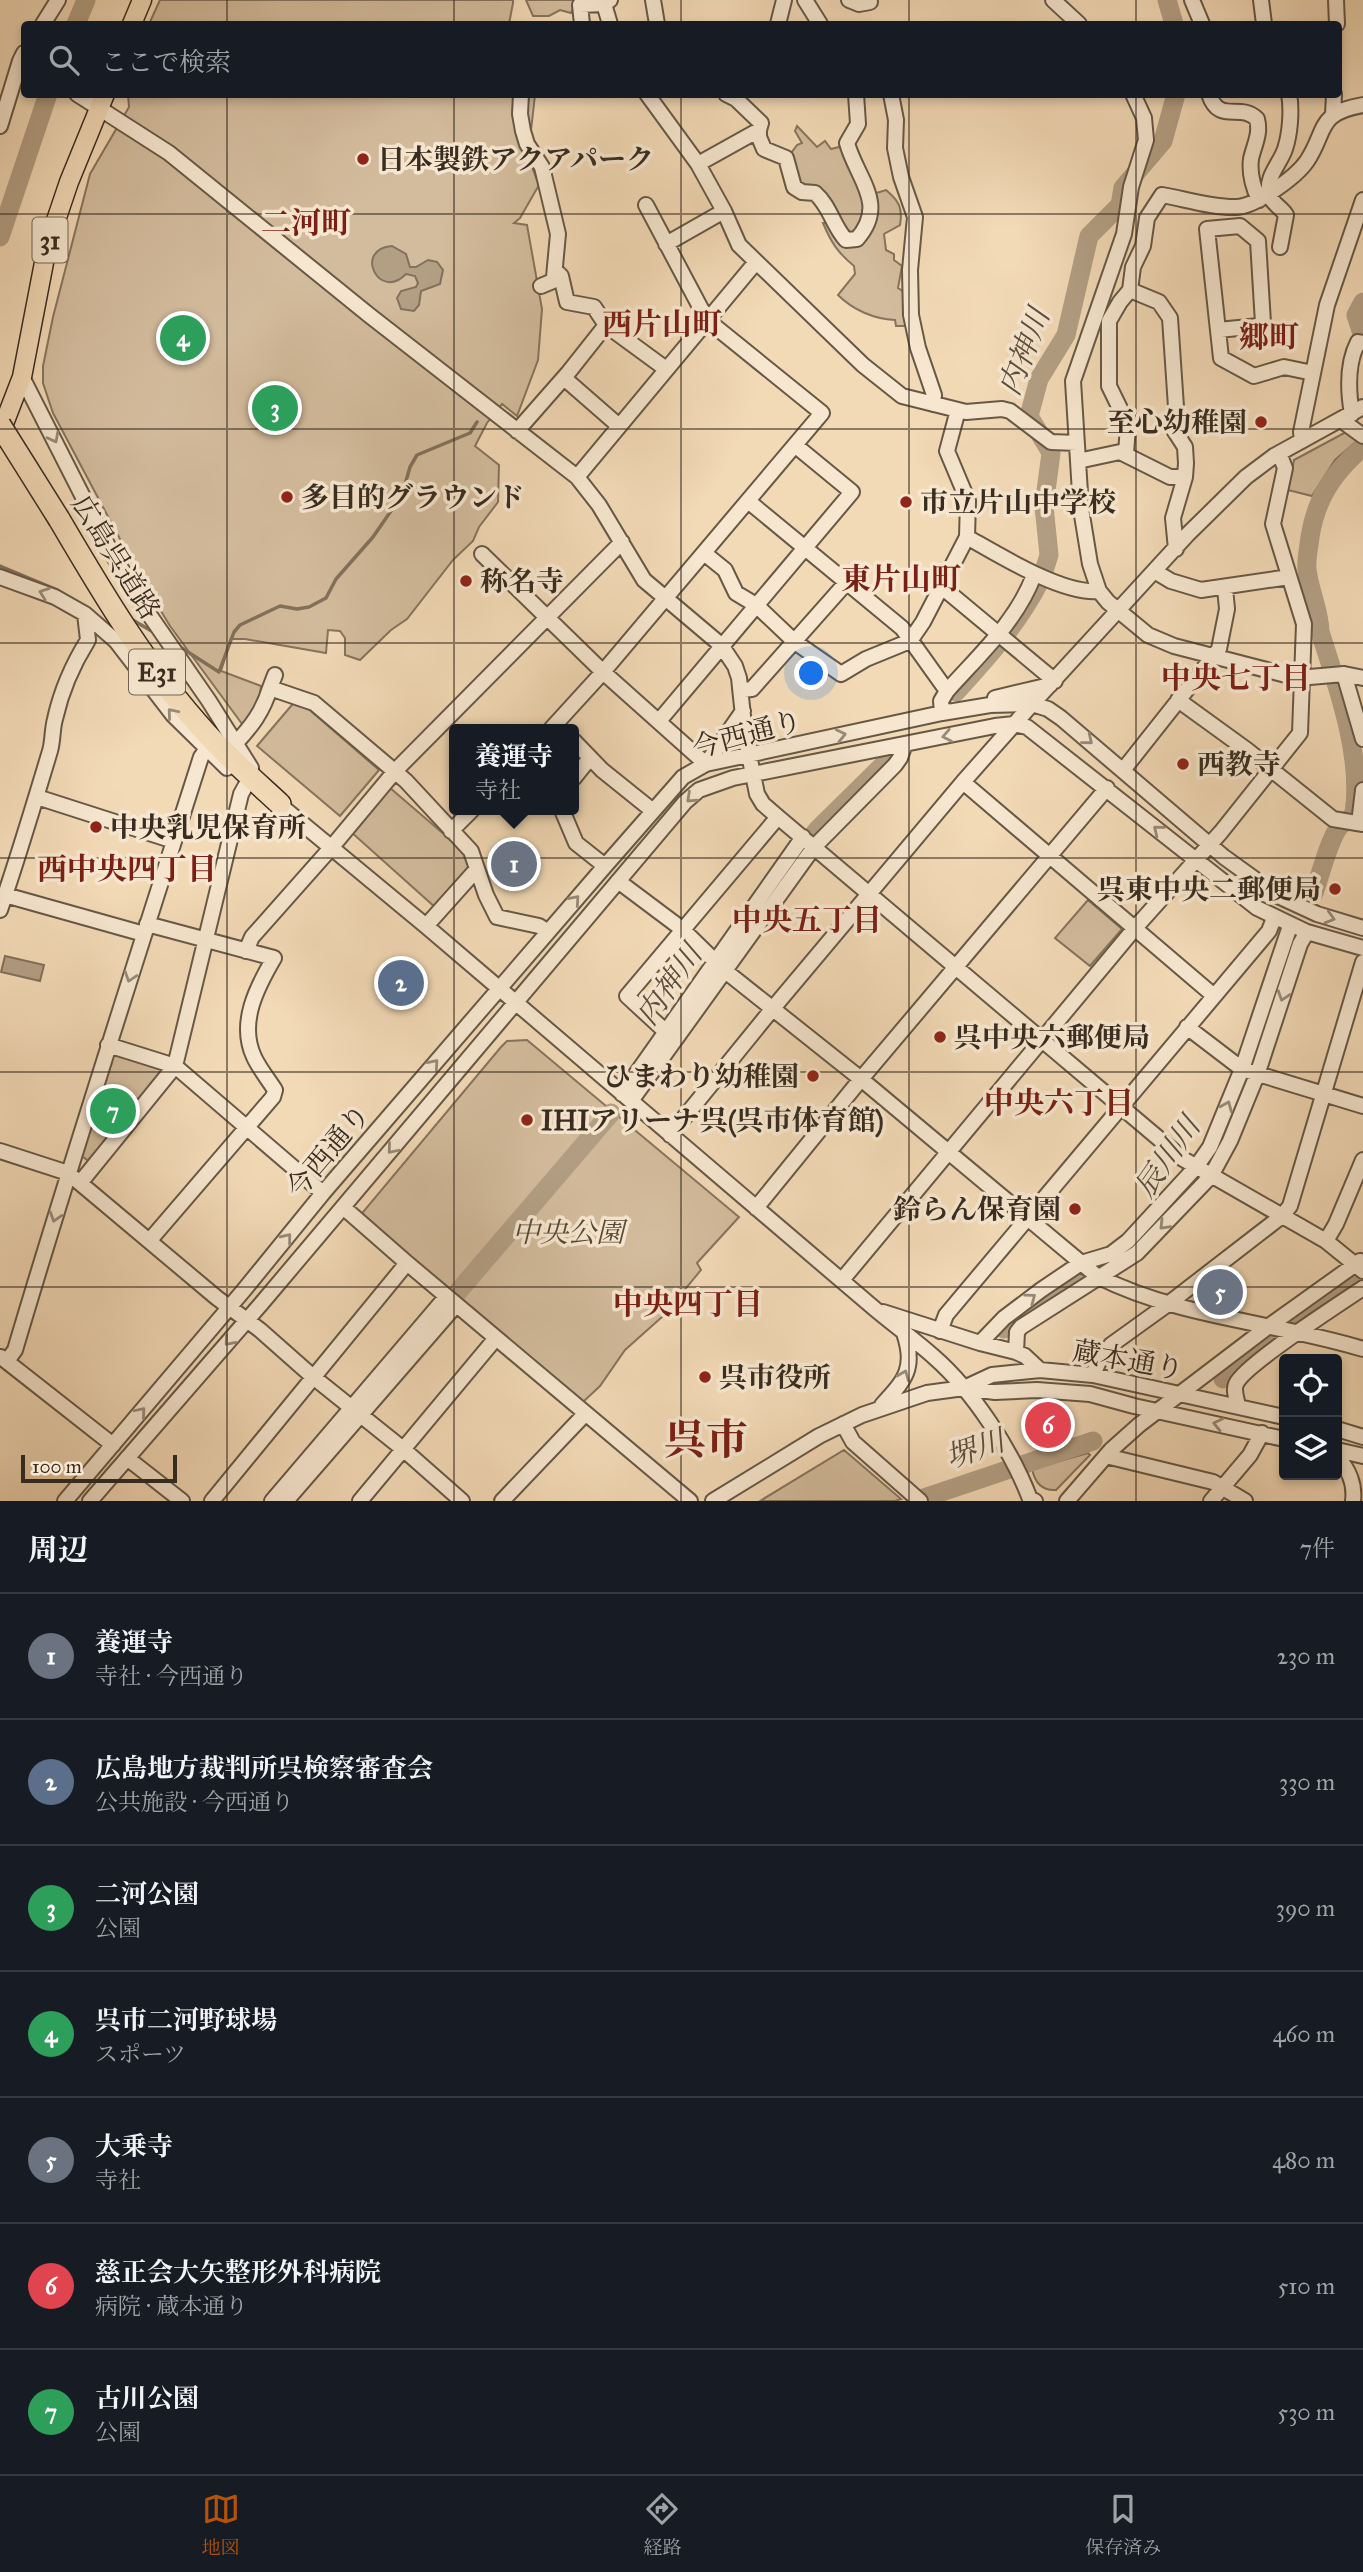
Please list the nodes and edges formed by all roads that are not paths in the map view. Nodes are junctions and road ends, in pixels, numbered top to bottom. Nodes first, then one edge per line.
1 (58, 0) edge
2 (142, 0) edge
3 (653, 0) edge
4 (784, 0) edge
5 (805, 0) edge
6 (849, 0) edge
7 (1053, 0) edge
8 (1192, 0) edge
9 (1261, 0) edge
10 (1336, 0) edge
11 (870, 1) edge
12 (607, 2) edge
13 (45, 21) edge
14 (133, 21) edge
15 (582, 21) edge
16 (610, 21) edge
17 (656, 21) edge
18 (779, 21) edge
19 (818, 21) edge
20 (1076, 21) edge
21 (1201, 21) edge
22 (1264, 21) edge
23 (1337, 21) edge
24 (21, 65) edge
25 (521, 98) edge
26 (650, 98) edge
27 (734, 98) edge
28 (856, 98) edge
29 (892, 98) edge
30 (1135, 98) edge
31 (1210, 98) edge
32 (1289, 98) edge
33 (1334, 98) edge
34 (102, 102) edge
35 (1363, 105) edge
36 (1333, 115) junction
37 (0, 126) edge
38 (759, 130) junction
39 (698, 164) junction
40 (1264, 197) junction
41 (1363, 200) edge
42 (646, 205) dead end
43 (724, 211) junction
44 (1359, 227) edge
45 (666, 244) junction
46 (1280, 247) dead end
47 (756, 262) junction
48 (555, 270) junction
49 (541, 286) dead end
50 (1130, 289) junction
51 (707, 320) junction
52 (606, 325) junction
53 (1217, 330) junction
54 (1363, 343) edge
55 (666, 369) junction
56 (1313, 373) junction
57 (22, 377) junction
58 (564, 378) junction
59 (933, 404) junction
60 (958, 410) junction
61 (1352, 414) edge
62 (0, 425) edge
63 (619, 426) junction
64 (517, 431) junction
65 (0, 434) edge
66 (1363, 436) edge
67 (1302, 441) junction
68 (1077, 443) junction
69 (796, 446) junction
70 (1279, 453) junction
71 (1126, 454) junction
72 (1078, 461) junction
73 (577, 477) junction
74 (1185, 477) junction
75 (748, 501) junction
76 (967, 537) junction
77 (622, 542) junction
78 (804, 549) junction
79 (1176, 549) junction
80 (704, 553) junction
81 (482, 554) dead end
82 (1156, 572) junction
83 (1034, 575) junction
84 (0, 577) edge
85 (1289, 577) junction
86 (846, 583) junction
87 (942, 586) junction
88 (1225, 588) junction
89 (1099, 591) junction
90 (666, 598) junction
91 (756, 605) junction
92 (1119, 611) junction
93 (85, 614) junction
94 (547, 618) junction
95 (1003, 637) junction
96 (910, 641) junction
97 (795, 642) junction
98 (720, 645) junction
99 (1213, 657) junction
100 (603, 672) junction
101 (1337, 674) junction
102 (1301, 676) junction
103 (1363, 678) edge
104 (1053, 683) junction
105 (741, 690) junction
106 (947, 691) junction
107 (1178, 700) junction
108 (1032, 704) junction
109 (743, 711) junction
110 (942, 713) junction
111 (659, 720) junction
112 (559, 724) edge
113 (1014, 724) junction
114 (1363, 739) edge
115 (235, 744) junction
116 (905, 744) junction
117 (579, 747) edge
118 (206, 750) junction
119 (750, 755) junction
120 (590, 758) junction
121 (706, 764) junction
122 (1124, 769) junction
123 (396, 770) junction
124 (579, 771) edge
125 (1272, 771) junction
126 (753, 774) junction
127 (963, 782) junction
128 (246, 785) junction
129 (1107, 788) junction
130 (1363, 790) edge
131 (37, 797) junction
132 (280, 804) junction
133 (653, 811) junction
134 (467, 815) edge
135 (564, 815) edge
136 (778, 817) junction
137 (1361, 823) edge
138 (451, 831) junction
139 (174, 841) junction
140 (808, 842) junction
141 (1210, 845) junction
142 (331, 848) junction
143 (1049, 856) junction
144 (1196, 859) junction
145 (605, 866) junction
146 (477, 869) junction
147 (618, 881) junction
148 (870, 893) junction
149 (5, 895) junction
150 (0, 910) edge
151 (1274, 918) junction
152 (426, 926) junction
153 (1290, 926) junction
154 (1135, 928) junction
155 (1363, 928) edge
156 (145, 929) junction
157 (682, 929) junction
158 (548, 932) junction
159 (1307, 932) junction
160 (205, 940) junction
161 (1363, 948) edge
162 (246, 950) junction
163 (1363, 962) edge
164 (719, 966) junction
165 (957, 966) junction
166 (500, 990) junction
167 (1213, 995) junction
168 (515, 1003) junction
169 (774, 1007) junction
170 (1187, 1027) junction
171 (665, 1031) junction
172 (1042, 1039) junction
173 (108, 1045) junction
174 (175, 1066) junction
175 (1242, 1069) junction
176 (1256, 1075) junction
177 (861, 1079) junction
178 (1323, 1094) junction
179 (626, 1098) junction
180 (1121, 1106) junction
181 (1363, 1106) edge
182 (247, 1126) junction
183 (670, 1135) junction
184 (0, 1151) edge
185 (948, 1152) junction
186 (1363, 1160) edge
187 (1196, 1167) junction
188 (68, 1173) junction
189 (1211, 1176) junction
190 (80, 1183) junction
191 (324, 1193) junction
192 (343, 1207) junction
193 (756, 1208) junction
194 (1282, 1216) junction
195 (1026, 1217) junction
196 (150, 1240) junction
197 (1326, 1241) junction
198 (1081, 1263) junction
199 (407, 1264) junction
200 (1361, 1266) edge
201 (1097, 1276) junction
202 (842, 1280) junction
203 (1363, 1288) edge
204 (451, 1301) junction
205 (1168, 1304) junction
206 (229, 1307) junction
207 (875, 1309) junction
208 (246, 1321) junction
209 (1271, 1326) junction
210 (940, 1331) junction
211 (1295, 1332) junction
212 (904, 1333) junction
213 (496, 1338) junction
214 (980, 1343) junction
215 (1363, 1349) edge
216 (1016, 1352) junction
217 (4, 1359) edge
218 (1040, 1370) junction
219 (1093, 1375) junction
220 (313, 1376) junction
221 (964, 1388) junction
222 (1179, 1394) junction
223 (1238, 1406) junction
224 (878, 1409) junction
225 (357, 1411) junction
226 (1158, 1411) junction
227 (585, 1413) junction
228 (1279, 1416) edge
229 (843, 1424) junction
230 (1342, 1430) edge
231 (1262, 1433) junction
232 (1363, 1435) edge
233 (1279, 1437) edge
234 (113, 1445) junction
235 (403, 1449) junction
236 (1342, 1451) edge
237 (1105, 1456) junction
238 (1363, 1456) edge
239 (127, 1458) junction
240 (1342, 1463) edge
241 (1223, 1487) junction
242 (916, 1498) edge
243 (1027, 1500) edge
244 (65, 1501) edge
245 (90, 1501) edge
246 (182, 1501) edge
247 (212, 1501) edge
248 (272, 1501) edge
249 (286, 1501) edge
250 (360, 1501) edge
251 (462, 1501) edge
252 (502, 1501) edge
253 (690, 1501) edge
254 (713, 1501) edge
255 (1067, 1501) edge
256 (1212, 1501) edge
257 (1245, 1501) edge
258 (1353, 1501) edge

1 - 13 street
2 - 14 main road
3 - 17 street
4 - 18 street
5 - 19 street
6 - 11 street
7 - 20 street
8 - 21 street
9 - 22 street
10 - 23 street
12 - 15 street
12 - 16 street
24 - 37 street
25 - 48 street
26 - 39 street
27 - 38 street
28 - 38 street
29 - 59 street
30 - 68 street
31 - 40 street
32 - 40 street
33 - 36 street
34 - 57 main road, 31
34 - 64 street
35 - 36 street
36 - 40 street
38 - 39 street
39 - 43 street
40 - 46 street
40 - 50 street
41 - 44 street
42 - 45 street
43 - 45 street
43 - 47 street
44 - 56 street
45 - 51 street
47 - 51 street
47 - 59 street
48 - 49 street
48 - 52 street
50 - 71 street
50 - 74 street
51 - 55 street
51 - 69 street
52 - 55 street
52 - 58 street
53 - 53 street
53 - 56 street
54 - 61 street
55 - 63 street
56 - 67 street
57 - 65 main road, 31
57 -> 115 street
58 - 63 street
58 - 64 street
59 - 60 street
60 - 68 street
60 - 76 street
61 - 66 street
61 - 67 street
62 - 132 highway, 広島呉道路 / E31, bridge
63 - 73 street
64 - 73 street
67 - 70 street
68 - 72 street
69 - 75 street
69 - 78 street
70 - 79 street
70 - 85 street
71 - 72 street
71 - 74 street
72 - 89 street
73 - 77 street
74 - 79 street
75 - 78 street
75 - 80 street
76 - 83 street
76 - 87 street
77 - 90 street
77 - 94 street
78 - 86 street
78 - 91 street
79 - 82 street
80 - 90 street
80 - 91 street
81 - 94 street
82 - 88 street
82 - 92 street
83 - 89 street
83 - 95 street
93 -> 84 street
85 - 88 street
85 - 102 street
86 - 96 street
86 - 97 street
87 - 95 street
87 - 96 street
88 - 99 street
89 - 92 street
90 - 98 street
90 - 100 street
91 - 97 street
91 - 98 street
92 - 99 street
92 - 104 street
118 -> 93 street
93 - 131 street
94 - 100 street
94 - 123 street
95 - 104 street
95 - 106 street
96 - 97 street
96 - 106 street
97 - 105 street
98 - 105 street
98 - 111 street
99 - 102 street
99 - 107 street
100 - 111 street
100 - 112 street
101 - 102 street
101 - 103 street
101 - 114 street
102 - 125 street
104 - 108 street
104 - 110 street
105 - 109 street
106 - 110 street
107 - 122 street
107 - 125 street
108 - 110 street, 今西通り
108 - 113 street
108 -> 122 street, 今西通り
109 - 119 street
109 - 121 street
119 -> 110 street, 今西通り
111 - 121 street
113 -> 116 street, 今西通り
113 - 127 street
113 - 129 street
115 - 123 street
115 - 142 street
116 - 126 street, 今西通り
116 - 140 street
117 - 120 street
118 - 128 street
118 - 139 street
119 - 121 street, 今西通り
119 - 126 street
120 - 124 street
120 - 133 street
121 - 133 street, 今西通り
122 - 141 street, 今西通り
123 - 138 street
123 - 142 street
125 - 137 street
125 - 141 street
126 - 136 street
126 -> 147 street, 今西通り
127 - 143 street
127 - 148 street
128 - 132 street
128 - 160 street
129 - 143 street
144 -> 129 street
130 - 137 street
131 - 139 street
131 - 149 street
132 - 142 street
133 - 145 street, 今西通り
134 - 138 street
135 - 145 street
136 - 140 street
136 - 157 street
138 - 146 street
139 - 156 street
140 - 148 street
140 - 164 street
141 - 144 street
141 -> 155 street, 今西通り
142 - 152 street
142 - 162 street
143 - 154 street
143 - 165 street
144 - 151 street
144 - 154 street
158 -> 145 street, 今西通り
146 - 152 street
146 - 158 street
147 - 157 street
147 - 168 street, 今西通り
148 - 165 street
148 - 169 street
149 - 150 street
149 - 156 street
151 - 153 street
151 - 167 street
152 - 166 street
153 - 159 street
153 - 175 street
154 - 167 street
154 - 172 street
156 - 160 street
156 -> 173 street
157 - 164 street
157 - 171 street
158 - 166 street, 今西通り
159 - 161 street
159 -> 176 street
160 - 162 street
160 - 174 street
162 - 182 street
163 - 178 street
164 - 169 street
164 - 171 street
164 - 179 street
165 - 172 street
165 - 177 street
166 - 168 street
191 -> 166 street, 今西通り
167 - 170 street
168 - 179 street
168 -> 192 street, 今西通り
169 - 177 street
169 - 183 street
170 - 175 street
170 - 180 street
171 - 179 street
172 - 180 street
172 - 185 street
173 - 174 street
173 - 188 street
174 - 182 street
174 - 190 street
175 - 176 street
187 -> 175 street
176 - 178 street
176 - 189 street
177 - 185 street
177 - 193 street
178 - 181 street
178 - 194 street
179 - 183 street
180 - 187 street
180 - 195 street
182 - 191 street
182 - 196 street
183 - 193 street
184 - 188 street
185 - 195 street
185 - 202 street
186 - 197 street
187 - 189 street
187 - 198 street
188 - 190 street
188 -> 217 street
189 - 194 street
189 -> 201 street
190 - 196 street
206 -> 191 street, 今西通り
192 - 199 street
192 - 208 street, 今西通り
193 - 202 street
194 - 197 street
194 - 205 street
195 - 198 street
195 - 210 street
196 - 206 street
197 - 200 street
198 - 201 street
214 -> 198 street
199 - 204 street
199 - 220 street
200 - 209 street
201 - 205 street
201 - 216 street
202 - 207 street
203 - 211 street
204 - 213 street
204 - 225 street
205 - 209 street
205 - 219 street
206 - 208 street
234 -> 206 street, 今西通り
207 - 210 street
207 - 212 street
208 - 220 street
208 -> 239 street, 今西通り
209 - 211 street
209 - 222 street
210 - 214 street
211 - 215 street
211 - 223 street
212 - 221 street
224 -> 212 street
213 - 227 street
213 - 235 street
214 - 216 street
216 - 218 street
217 - 234 street
218 - 219 street, 蔵本通り
218 - 221 street, 蔵本通り
219 - 222 street, 蔵本通り
220 - 225 street
220 - 247 street
221 - 224 street, 蔵本通り
221 - 226 street, 蔵本通り
221 - 243 street
222 - 223 street, 蔵本通り
222 - 226 street
223 - 228 street, 蔵本通り
224 - 229 street, 蔵本通り
225 - 235 street
225 - 248 street
225 - 249 street
231 -> 226 street, 蔵本通り
226 - 237 street
227 - 252 street
227 - 253 street
229 - 242 street
229 - 254 street, 蔵本通り
230 - 232 street
231 - 233 street, 蔵本通り
231 - 241 street
234 - 244 street, 今西通り
235 - 250 street
235 - 251 street
236 - 238 street
237 - 241 street
237 - 255 street
239 - 245 street, 今西通り
239 - 246 street
240 - 258 street
241 - 256 street
241 - 257 street

